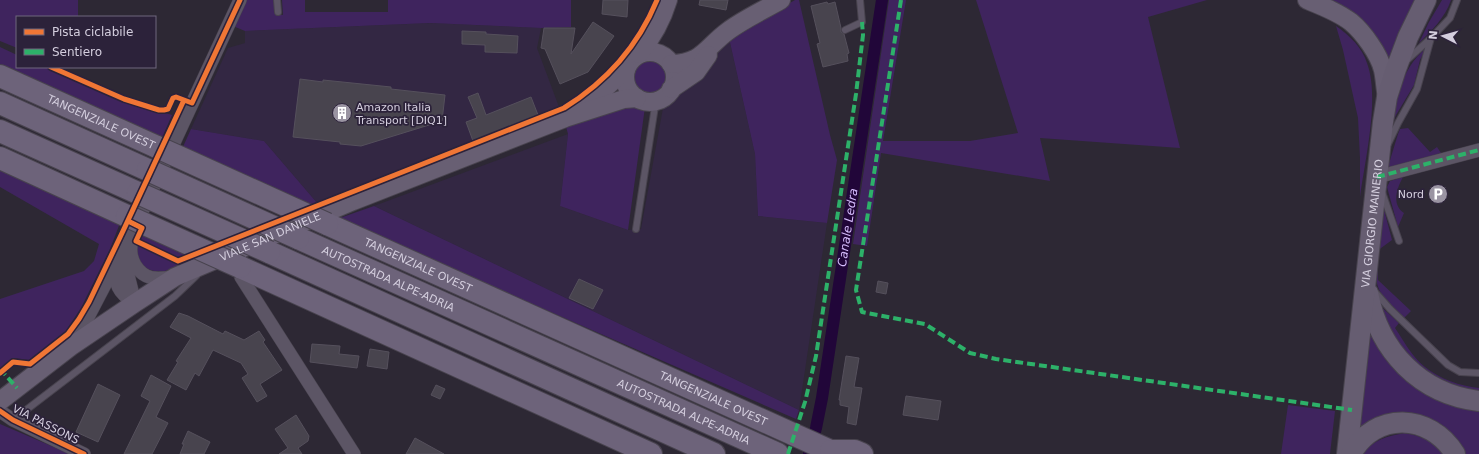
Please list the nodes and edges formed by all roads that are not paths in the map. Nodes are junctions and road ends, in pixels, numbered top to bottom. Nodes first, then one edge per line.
1 (240, 0) edge
2 (277, 0) edge
3 (781, 0) edge
4 (860, 0) edge
5 (1307, 0) edge
6 (1426, 0) edge
7 (1457, 0) edge
8 (666, 8) edge
9 (278, 12) dead end
10 (845, 30) dead end
11 (1431, 38) junction
12 (716, 43) junction
13 (639, 54) junction
14 (668, 61) junction
15 (626, 69) junction
16 (1396, 69) junction
17 (0, 76) edge
18 (671, 89) junction
19 (1387, 97) junction
20 (637, 98) junction
21 (656, 100) junction
22 (0, 103) edge
23 (565, 118) junction
24 (0, 131) edge
25 (1479, 150) edge
26 (0, 158) edge
27 (1377, 172) junction
28 (130, 223) junction
29 (636, 230) dead end
30 (1399, 241) dead end
31 (130, 251) junction
32 (118, 260) junction
33 (209, 262) junction
34 (241, 272) junction
35 (175, 277) junction
36 (1366, 282) junction
37 (134, 303) junction
38 (70, 347) junction
39 (1479, 373) edge
40 (0, 401) edge
41 (1479, 401) edge
42 (0, 411) edge
43 (13, 420) junction
44 (823, 447) edge
45 (84, 454) edge
46 (354, 454) edge
47 (651, 454) edge
48 (714, 454) edge
49 (778, 454) edge
50 (862, 454) edge
51 (1347, 454) edge
52 (1351, 454) edge
53 (1455, 454) edge

1 - 28 street
2 - 9 lane
3 - 12 main road
4 - 10 lane
5 - 19 main road
6 - 16 main road, VIA GIORGIO MAINERIO
7 - 11 lane
8 - 13 main road, VIALE SAN DANIELE
8 - 14 main road, VIALE SAN DANIELE
11 - 16 lane
11 - 27 lane
12 - 14 main road
12 - 18 main road
13 - 14 main road
13 - 15 main road, VIALE SAN DANIELE
14 - 18 main road, VIALE SAN DANIELE
15 - 20 main road
15 - 23 main road, VIALE SAN DANIELE
16 - 19 main road, VIA GIORGIO MAINERIO
17 - 44 highway, TANGENZIALE OVEST, bridge
18 - 21 main road
19 - 27 main road, VIA GIORGIO MAINERIO
20 - 21 main road, VIALE SAN DANIELE
20 - 23 main road, VIALE SAN DANIELE
21 - 29 lane
22 - 49 highway, AUTOSTRADA ALPE-ADRIA, bridge
23 - 33 main road, VIALE SAN DANIELE
24 - 48 highway, bridge
25 - 27 street
26 - 28 highway
27 - 30 lane
27 - 36 main road, VIA GIORGIO MAINERIO
28 - 31 street
28 - 32 street
28 - 34 highway, bridge
31 - 35 street
31 - 37 street
32 - 37 street
32 - 38 street
33 - 35 main road, VIALE SAN DANIELE
33 - 43 lane
34 - 46 street
34 - 47 highway
35 - 37 main road, VIALE SAN DANIELE
36 - 39 lane
36 - 41 main road
36 - 51 main road, VIA GIORGIO MAINERIO
37 - 38 main road, VIALE SAN DANIELE
38 - 40 main road, VIALE SAN DANIELE
42 - 43 street, VIA PASSONS
43 - 45 street, VIA PASSONS
44 - 50 highway
52 - 53 main road

